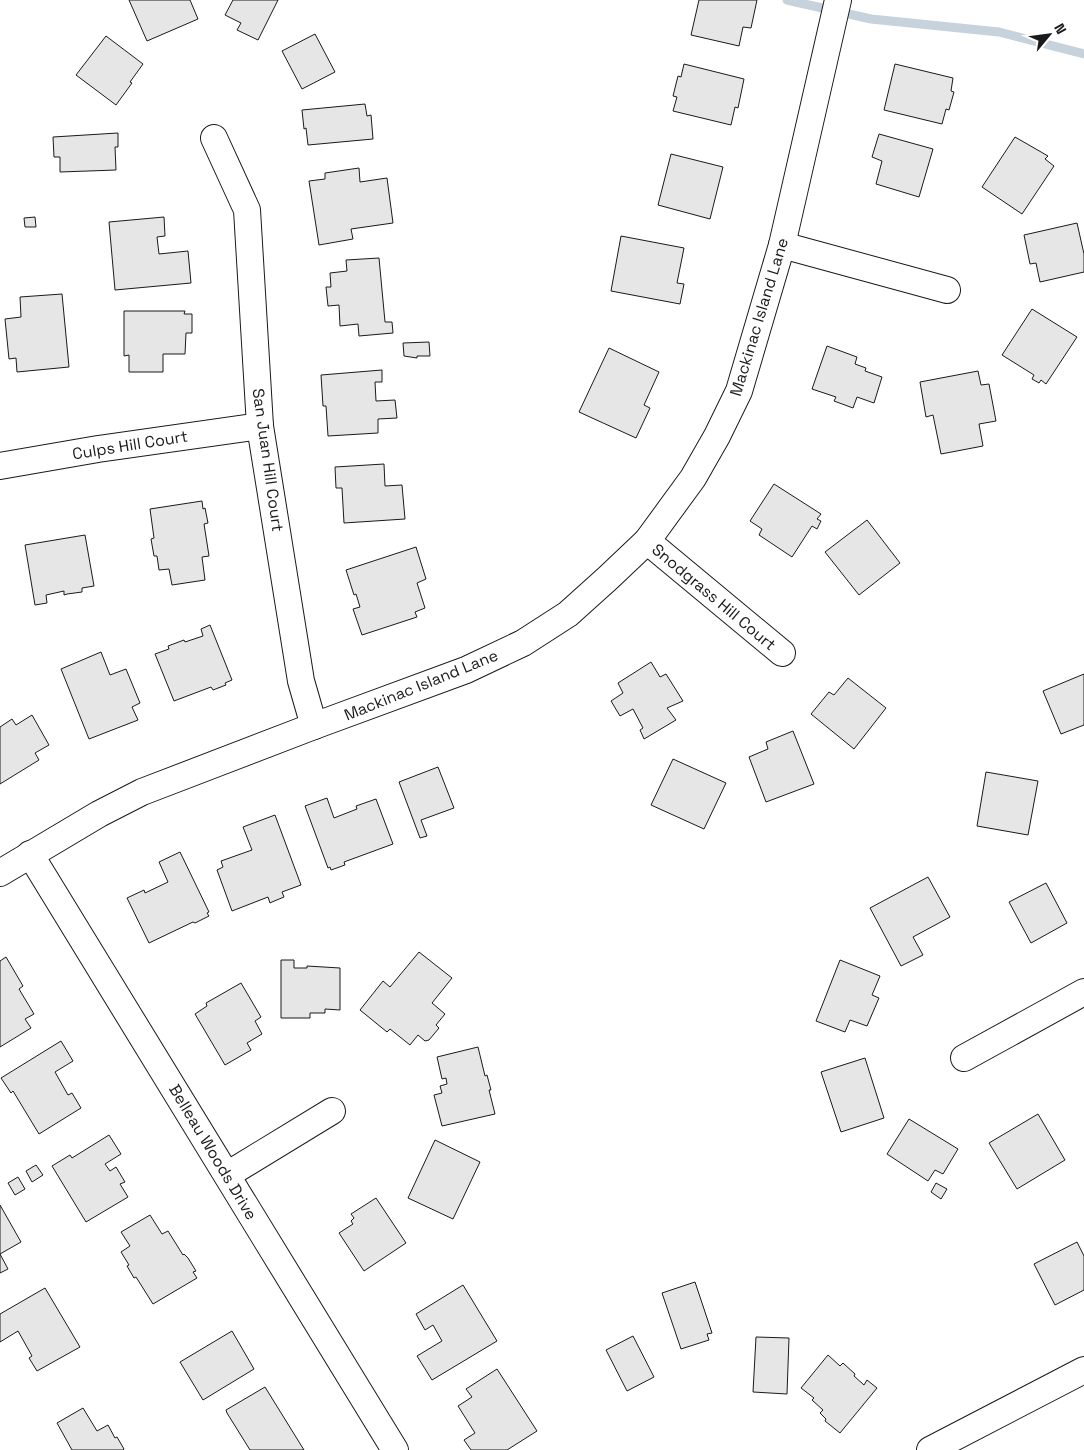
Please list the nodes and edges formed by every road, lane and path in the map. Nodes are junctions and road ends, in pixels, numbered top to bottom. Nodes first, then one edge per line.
1 (838, 0) edge
2 (214, 138) dead end
3 (782, 245) junction
4 (947, 290) dead end
5 (260, 426) junction
6 (0, 466) edge
7 (646, 542) junction
8 (782, 653) dead end
9 (314, 726) junction
10 (30, 854) junction
11 (0, 873) edge
12 (1084, 992) edge
13 (964, 1058) dead end
14 (332, 1112) dead end
15 (227, 1174) junction
16 (1084, 1370) edge
17 (396, 1450) edge
18 (930, 1450) edge

1 - 3 street, Mackinac Island Lane
2 - 5 street, San Juan Hill Court
3 - 4 street
3 - 7 street, Mackinac Island Lane
5 - 6 street, Culps Hill Court
5 - 9 street, San Juan Hill Court
7 - 8 street, Snodgrass Hill Court
7 - 9 street, Mackinac Island Lane
9 - 10 street, Mackinac Island Lane
10 - 11 street, Mackinac Island Lane
10 - 15 street, Belleau Woods Drive
12 - 13 street
14 - 15 street
15 - 17 street, Belleau Woods Drive
16 - 18 street

